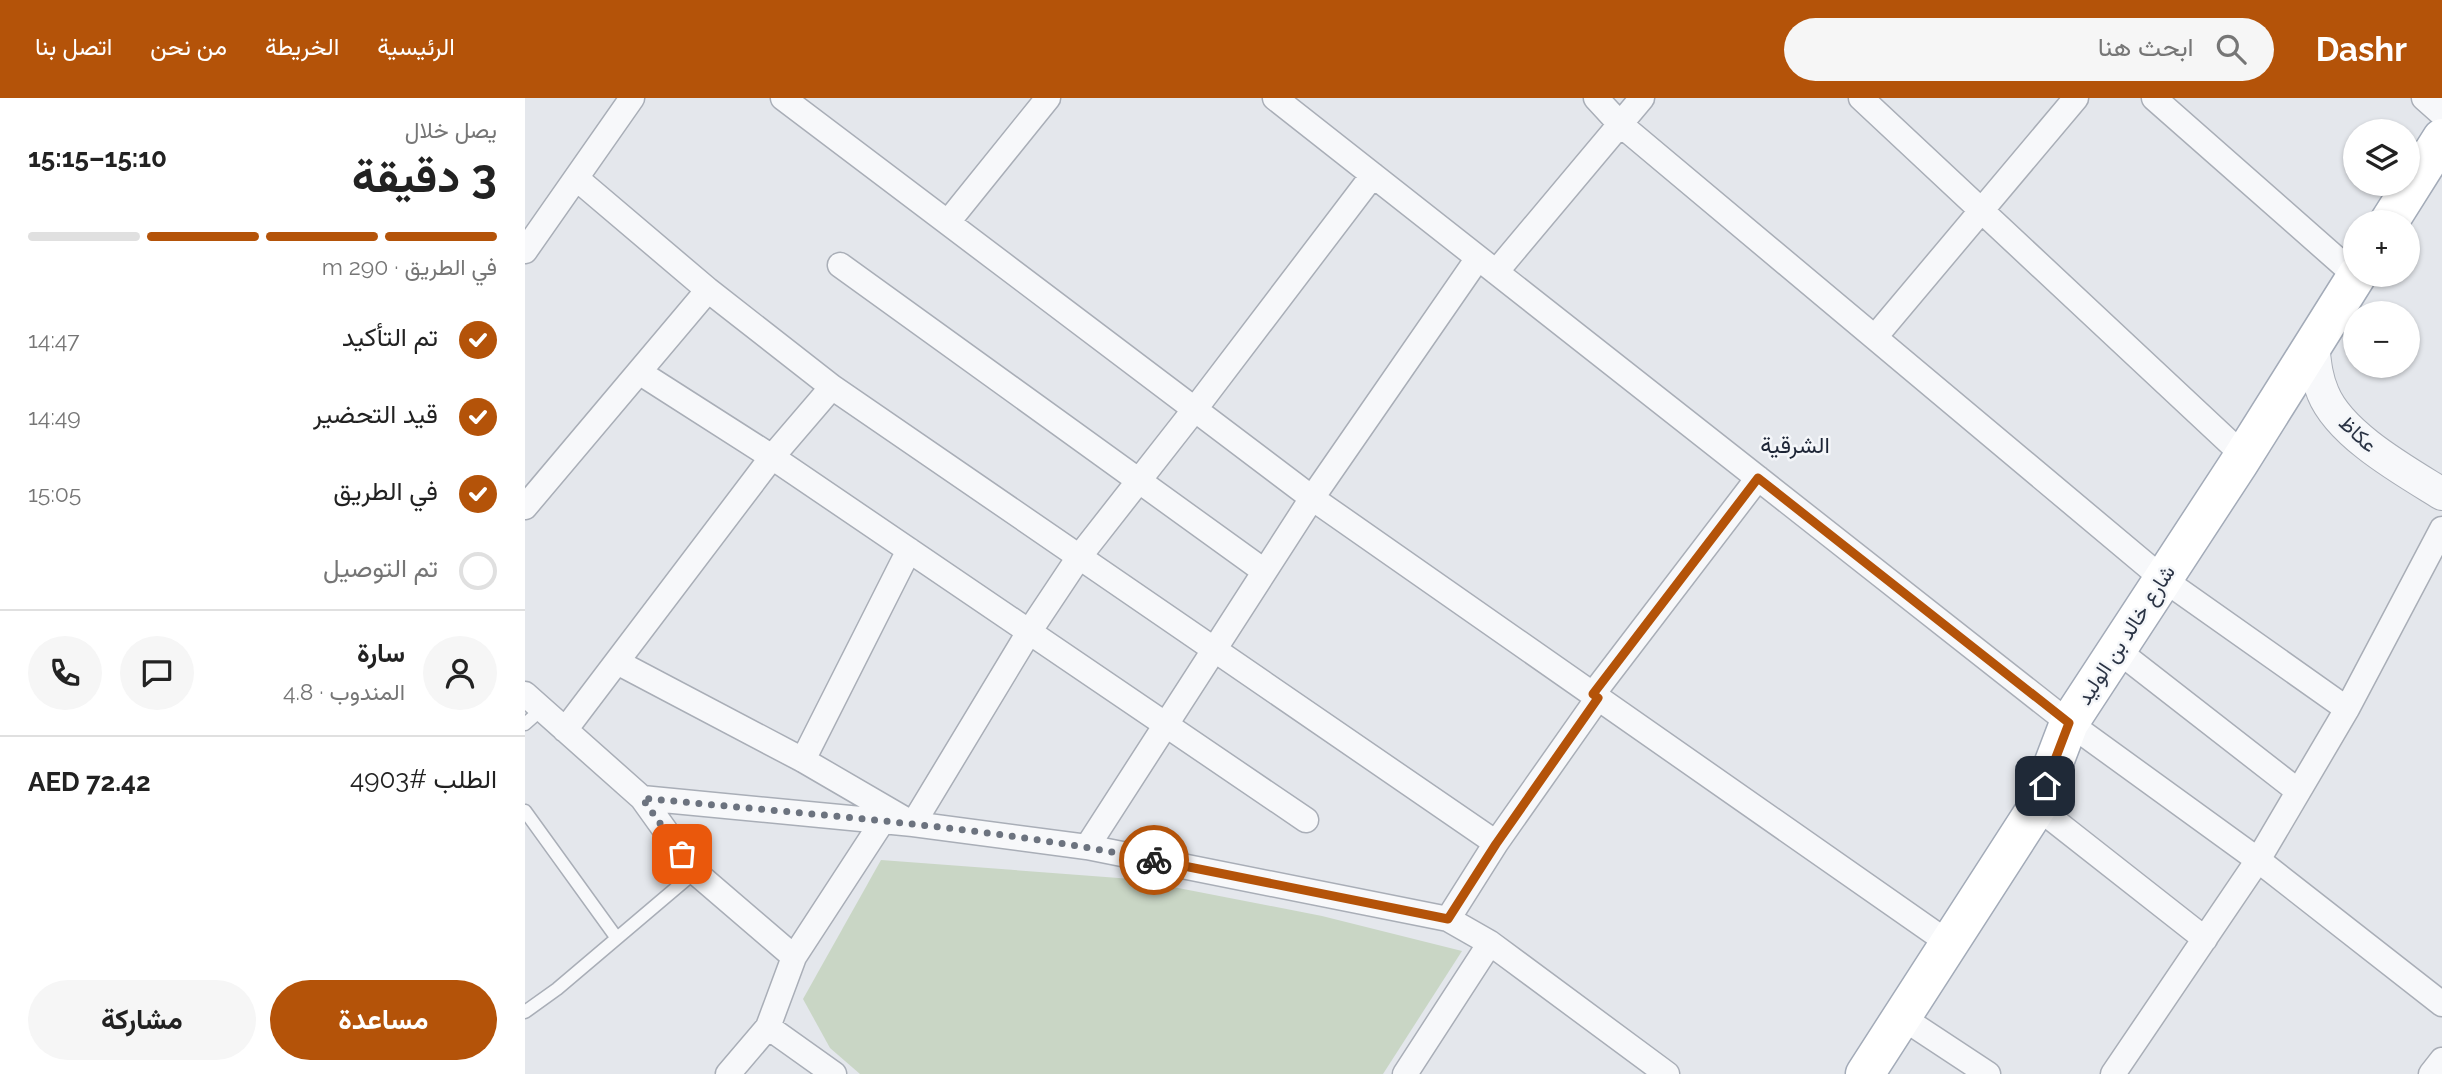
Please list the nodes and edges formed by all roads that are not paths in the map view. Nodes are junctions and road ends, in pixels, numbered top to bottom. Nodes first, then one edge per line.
1 (632, 98) edge
2 (783, 98) edge
3 (1048, 98) edge
4 (1275, 98) edge
5 (1596, 98) edge
6 (1642, 98) edge
7 (1861, 98) edge
8 (2076, 98) edge
9 (2154, 98) edge
10 (2424, 98) edge
11 (2442, 114) edge
12 (1620, 124) junction
13 (2442, 138) edge
14 (1373, 175) junction
15 (576, 178) junction
16 (1981, 210) junction
17 (2397, 210) edge
18 (948, 222) junction
19 (525, 251) edge
20 (840, 265) dead end
21 (1487, 265) junction
22 (2343, 265) edge
23 (2349, 287) edge
24 (708, 290) junction
25 (1875, 337) junction
26 (2313, 345) junction
27 (639, 372) junction
28 (832, 387) junction
29 (1195, 409) junction
30 (2244, 456) junction
31 (772, 457) junction
32 (1758, 478) junction
33 (1139, 481) junction
34 (2442, 494) edge
35 (1312, 498) junction
36 (525, 507) edge
37 (2442, 529) edge
38 (909, 551) junction
39 (1079, 557) junction
40 (1264, 571) junction
41 (2163, 579) junction
42 (1029, 632) junction
43 (1214, 649) junction
44 (2117, 650) junction
45 (617, 662) junction
46 (1596, 696) junction
47 (531, 709) edge
48 (2347, 709) junction
49 (2069, 723) junction
50 (1165, 725) junction
51 (565, 730) junction
52 (803, 760) junction
53 (2298, 792) junction
54 (642, 798) junction
55 (2037, 807) junction
56 (525, 811) edge
57 (1306, 820) dead end
58 (882, 822) junction
59 (913, 824) junction
60 (1496, 844) junction
61 (1087, 846) junction
62 (2258, 859) junction
63 (695, 872) junction
64 (1448, 919) junction
65 (616, 936) junction
66 (2204, 939) junction
67 (1490, 943) junction
68 (1949, 944) junction
69 (794, 957) junction
70 (2442, 1004) edge
71 (525, 1013) edge
72 (1903, 1018) junction
73 (768, 1027) junction
74 (2442, 1060) edge
75 (2122, 1071) edge
76 (728, 1074) edge
77 (834, 1074) edge
78 (1405, 1074) edge
79 (1667, 1074) edge
80 (1865, 1074) edge
81 (1988, 1074) edge
82 (2431, 1074) edge

1 - 15 street
2 - 18 street
3 - 18 street
4 - 14 street
5 - 12 street
6 - 12 street
7 - 16 street
8 - 16 street
9 - 22 street
10 - 11 street
12 - 21 street
12 - 25 street
13 - 17 main road
14 - 21 street
14 - 29 street
15 - 19 street
15 - 24 street
16 - 25 street
16 - 30 street
18 - 29 street
20 - 33 street
21 - 32 street
21 - 35 street
23 - 26 main road, شارع خالد بن الوليد
24 - 27 street
24 - 28 street
25 - 41 street
26 - 30 main road, شارع خالد بن الوليد
26 - 34 street, عكاظ
27 - 31 street
27 - 36 street
28 - 31 street
28 - 39 street
29 - 33 street
29 - 35 street
30 - 41 main road, شارع خالد بن الوليد
31 - 38 street
31 - 45 street
32 - 46 street
32 - 49 street
33 - 39 street
33 - 40 street
35 - 40 street
35 - 46 street
37 - 48 street
38 - 42 street
38 - 52 street
39 - 42 street
39 - 43 street
40 - 43 street
41 - 44 main road, شارع خالد بن الوليد
41 - 48 street
42 - 50 street
42 - 59 street
43 - 50 street
43 - 60 street
44 - 49 main road, شارع خالد بن الوليد
44 - 53 street
45 - 51 street
45 - 52 street
46 - 60 street
46 - 68 street
47 - 51 street
48 - 53 street
49 - 55 main road, شارع خالد بن الوليد
49 - 62 street
50 - 57 street
50 - 61 street
51 - 54 street
52 - 59 street
53 - 62 street
54 - 58 street
54 - 63 street
55 - 66 street
55 - 68 main road, شارع خالد بن الوليد
56 - 65 lane
58 - 59 street
58 - 69 street
59 - 61 street
60 - 64 street
61 - 64 street
62 - 66 street
62 - 70 street
63 - 65 lane
63 - 69 street
64 - 67 street
65 - 71 lane
66 - 75 street
67 - 78 street
67 - 79 street
68 - 72 main road, شارع خالد بن الوليد
69 - 73 street
72 - 80 main road, شارع خالد بن الوليد
72 - 81 street
73 - 76 street
73 - 77 street
74 - 82 street

